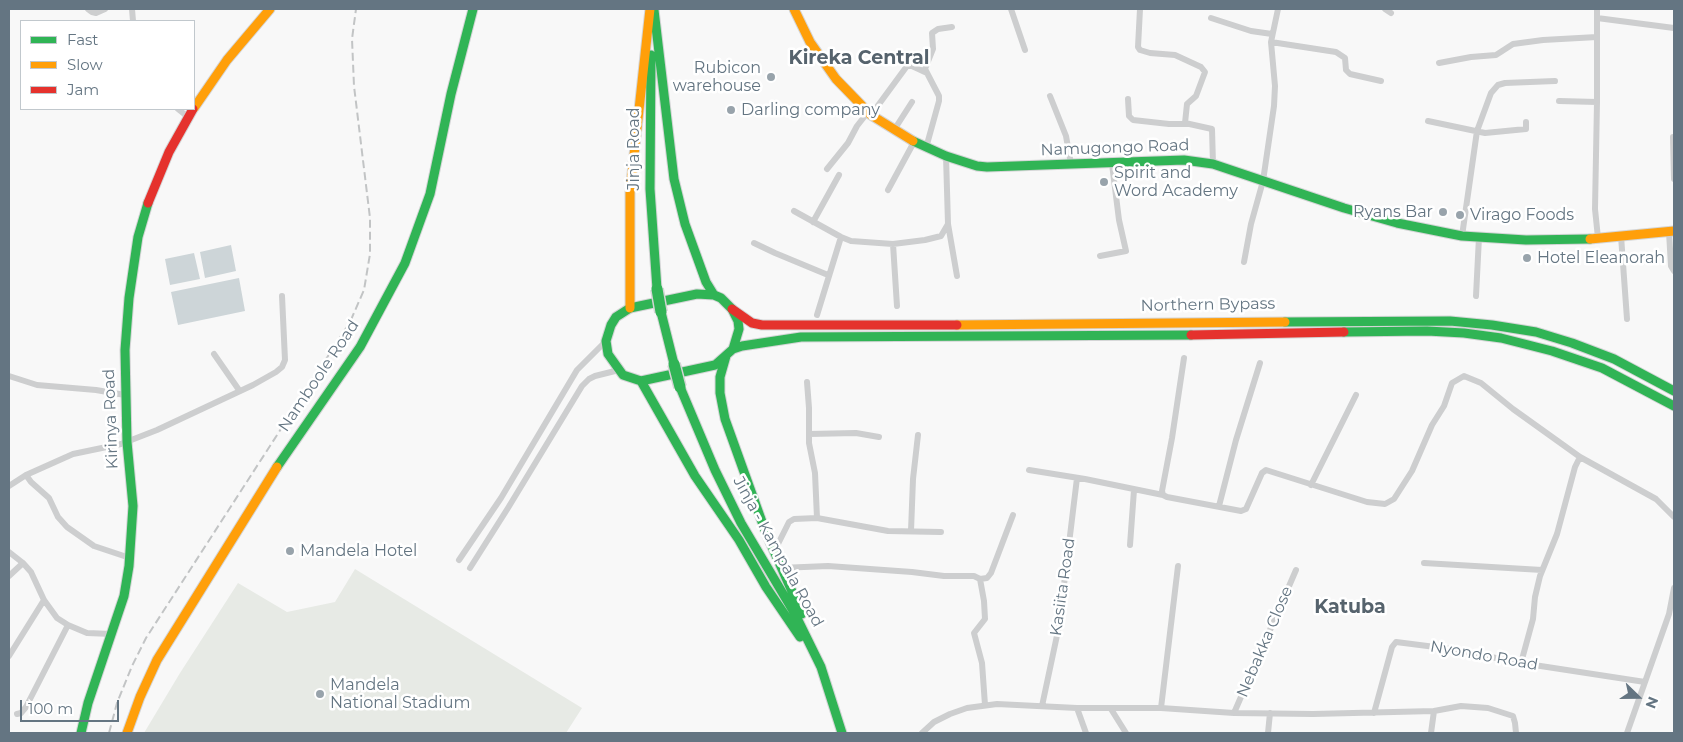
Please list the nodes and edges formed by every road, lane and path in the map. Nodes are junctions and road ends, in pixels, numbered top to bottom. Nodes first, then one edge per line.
1 (88, 9) edge
2 (105, 9) edge
3 (270, 9) edge
4 (473, 9) edge
5 (652, 9) edge
6 (794, 9) edge
7 (1011, 9) edge
8 (1140, 9) edge
9 (1278, 9) edge
10 (1385, 9) edge
11 (1597, 9) edge
12 (1391, 13) dead end
13 (1211, 18) dead end
14 (1597, 18) junction
15 (952, 27) dead end
16 (1674, 28) edge
17 (1272, 34) junction
18 (1597, 37) junction
19 (1271, 42) junction
20 (1025, 50) dead end
21 (1439, 63) dead end
22 (927, 73) junction
23 (1381, 81) dead end
24 (1555, 81) dead end
25 (1050, 96) dead end
26 (1128, 99) dead end
27 (1559, 101) dead end
28 (912, 102) dead end
29 (1598, 102) junction
30 (195, 107) edge
31 (192, 111) edge
32 (869, 113) junction
33 (1428, 121) dead end
34 (1526, 122) dead end
35 (1187, 124) junction
36 (894, 130) junction
37 (1477, 131) junction
38 (1673, 137) dead end
39 (914, 142) junction
40 (926, 148) junction
41 (946, 156) junction
42 (1071, 164) junction
43 (1112, 164) junction
44 (1212, 164) junction
45 (827, 169) dead end
46 (839, 175) dead end
47 (1674, 179) edge
48 (1263, 181) junction
49 (888, 190) dead end
50 (794, 211) dead end
51 (813, 222) junction
52 (948, 224) junction
53 (1671, 231) edge
54 (1462, 236) junction
55 (1621, 236) junction
56 (841, 237) junction
57 (1479, 237) junction
58 (1598, 238) junction
59 (754, 243) dead end
60 (893, 244) junction
61 (1100, 256) dead end
62 (1244, 262) dead end
63 (1674, 271) edge
64 (828, 274) junction
65 (956, 276) dead end
66 (714, 294) junction
67 (282, 296) dead end
68 (1476, 296) dead end
69 (897, 306) dead end
70 (630, 308) junction
71 (732, 309) junction
72 (817, 315) dead end
73 (1627, 319) dead end
74 (606, 341) junction
75 (730, 352) junction
76 (214, 354) dead end
77 (1184, 358) dead end
78 (1260, 363) dead end
79 (674, 364) joint
80 (619, 370) junction
81 (9, 376) edge
82 (641, 382) junction
83 (807, 382) dead end
84 (239, 390) junction
85 (1674, 391) edge
86 (125, 395) junction
87 (1356, 395) dead end
88 (1674, 406) edge
89 (809, 434) junction
90 (918, 435) dead end
91 (879, 437) dead end
92 (126, 442) junction
93 (1580, 457) junction
94 (1030, 470) dead end
95 (26, 475) junction
96 (1077, 478) junction
97 (9, 484) edge
98 (1311, 485) junction
99 (1134, 490) junction
100 (1163, 495) junction
101 (1218, 506) junction
102 (1013, 515) dead end
103 (1674, 517) edge
104 (817, 518) junction
105 (911, 532) junction
106 (941, 532) dead end
107 (1130, 545) dead end
108 (9, 552) edge
109 (774, 552) junction
110 (130, 558) junction
111 (459, 560) dead end
112 (23, 563) junction
113 (1424, 563) dead end
114 (1178, 566) dead end
115 (470, 568) dead end
116 (780, 568) junction
117 (1296, 570) dead end
118 (1542, 570) junction
119 (9, 576) edge
120 (980, 578) junction
121 (1674, 588) edge
122 (44, 600) junction
123 (68, 625) junction
124 (112, 634) junction
125 (9, 656) edge
126 (1521, 663) junction
127 (821, 667) junction
128 (1645, 682) junction
129 (986, 705) junction
130 (1042, 706) junction
131 (1078, 708) junction
132 (1161, 708) junction
133 (1111, 709) junction
134 (1434, 711) junction
135 (1234, 713) junction
136 (1270, 713) junction
137 (1374, 713) junction
138 (17, 714) dead end
139 (81, 733) edge
140 (127, 733) edge
141 (842, 733) edge
142 (922, 733) edge
143 (1086, 733) edge
144 (1126, 733) edge
145 (1268, 733) edge
146 (1431, 733) edge
147 (1516, 733) edge
148 (1627, 733) edge

1 - 2 street
3 - 30 main road, Kirinya Road
4 - 140 main road, Namboole Road
5 - 66 main road
5 - 70 main road
5 - 79 main road, Jinja Road, bridge
6 - 32 main road, Namugongo Road
7 - 20 street
8 - 35 street
9 - 17 street
10 - 12 street
11 - 14 street
13 - 17 street
14 - 16 street
14 - 18 street
15 - 22 street
17 - 19 street
18 - 21 street
18 - 29 street
19 - 23 street
19 - 48 street
22 - 32 street
22 - 40 street
24 - 37 street
25 - 42 street
26 - 35 street
27 - 29 street
28 - 36 street
29 - 58 street
31 - 86 main road, Kirinya Road
32 - 36 main road, Namugongo Road
32 - 45 street
33 - 37 street
34 - 37 street
35 - 44 street
36 - 39 main road, Namugongo Road
37 - 54 street
38 - 47 street
39 - 40 main road, Namugongo Road
39 - 49 street
40 - 41 main road, Namugongo Road
41 - 42 main road, Namugongo Road
41 - 52 street
42 - 43 main road, Namugongo Road
43 - 44 main road, Namugongo Road
43 - 61 street
44 - 48 main road, Namugongo Road
46 - 51 street
48 - 54 main road, Namugongo Road
48 - 62 street
50 - 51 street
51 - 56 street
52 - 60 street
52 - 65 street
53 - 55 main road, Namugongo Road
53 - 63 street
54 - 57 main road, Namugongo Road
55 - 58 main road, Namugongo Road
55 - 73 street
56 - 60 street
56 - 64 street
57 - 58 main road, Namugongo Road
57 - 68 street
59 - 64 street
60 - 69 street
64 - 72 street
66 - 70 main road
66 - 71 main road
67 - 84 street
70 - 74 main road
71 - 75 main road
71 - 85 main road, Northern Bypass
74 - 80 main road
74 - 111 street
75 - 82 main road
75 - 88 main road, Northern Bypass
75 - 109 main road
76 - 84 street
77 - 100 street
78 - 101 street
79 - 127 main road, Jinja - Kampala Road, bridge
80 - 82 main road
80 - 115 street
81 - 86 street
82 - 127 main road
83 - 89 street
84 - 92 street
86 - 92 main road, Kirinya Road
87 - 98 street
89 - 91 street
89 - 104 street
90 - 105 street
92 - 95 street
92 - 110 main road, Kirinya Road
93 - 98 street
93 - 103 street
93 - 118 street
94 - 96 street
95 - 97 street
95 - 110 street
96 - 99 street
96 - 130 street, Kasiita Road
98 - 101 street
99 - 100 street
99 - 107 street
100 - 101 street
102 - 120 street
104 - 105 street
104 - 109 street
105 - 106 street
108 - 112 street
109 - 116 main road
110 - 124 main road, Kirinya Road
112 - 119 street
112 - 122 street
113 - 118 street
114 - 132 street
116 - 120 street
116 - 127 main road
117 - 135 street, Nebakka Close
118 - 126 street
120 - 129 street
121 - 128 street
122 - 123 street
122 - 125 street
123 - 124 street
123 - 138 street
124 - 139 main road, Kirinya Road
126 - 128 street, Nyondo Road
126 - 137 street, Nyondo Road
127 - 141 main road, Jinja - Kampala Road
128 - 148 street
129 - 130 street
129 - 142 street
130 - 131 street
131 - 133 street
131 - 143 street
132 - 133 street
132 - 135 street
133 - 144 street
134 - 137 street
134 - 146 street
134 - 147 street
135 - 136 street
136 - 137 street
136 - 145 street

